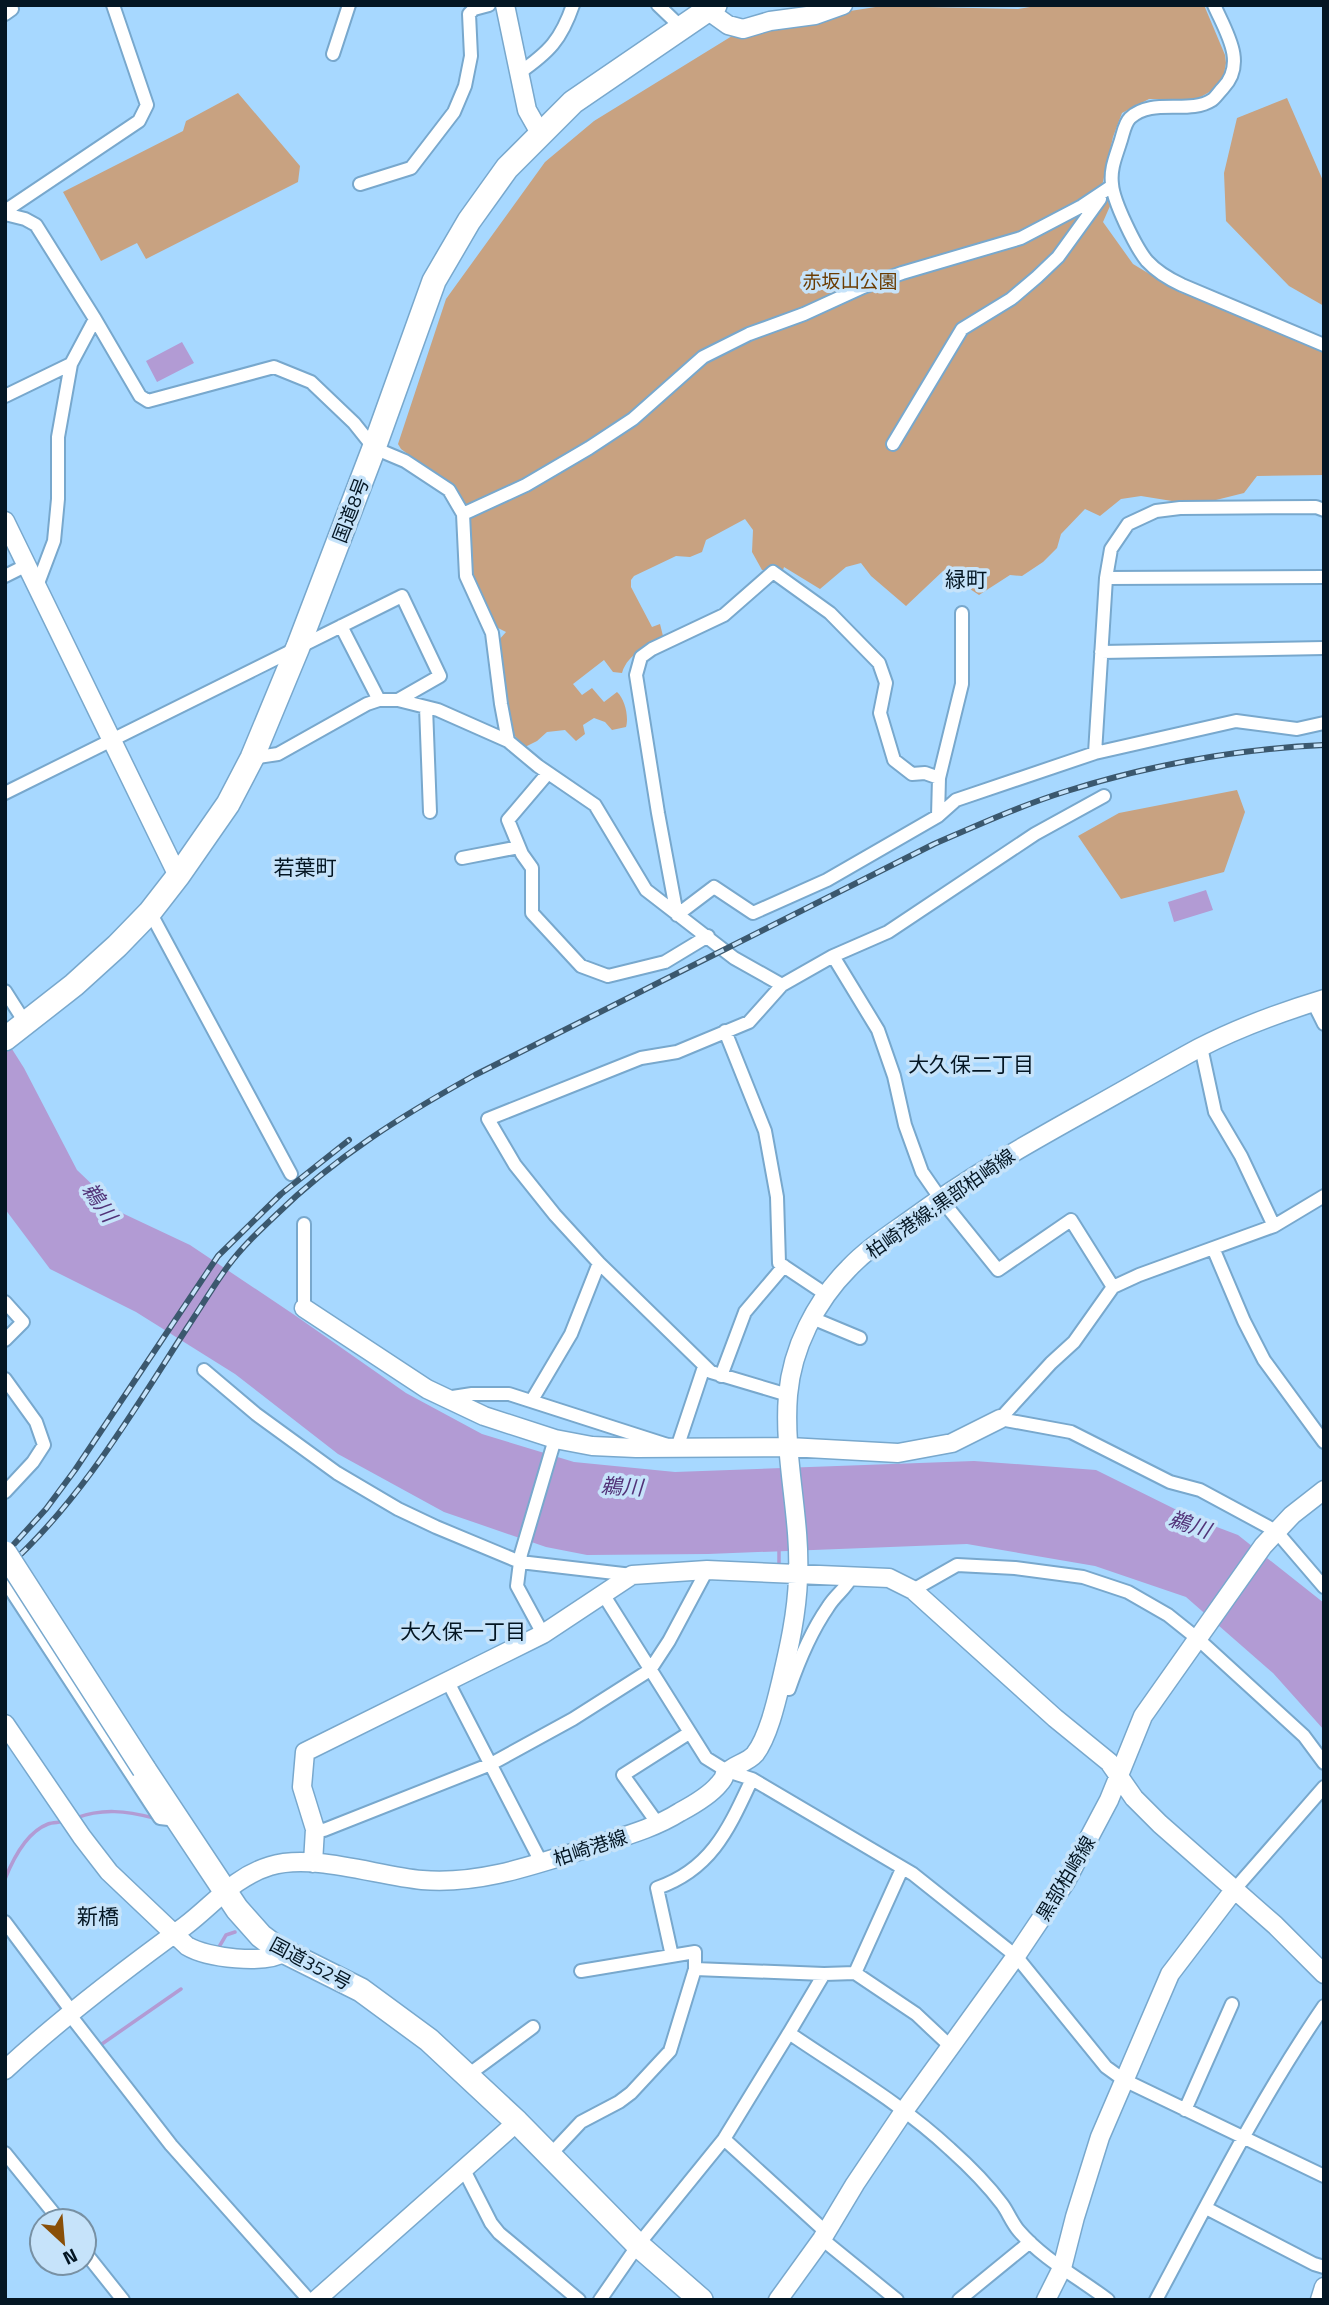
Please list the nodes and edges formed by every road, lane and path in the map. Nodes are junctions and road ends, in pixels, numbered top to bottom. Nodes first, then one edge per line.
1 (113, 5) edge
2 (349, 5) edge
3 (489, 5) edge
4 (505, 5) edge
5 (573, 5) edge
6 (658, 5) edge
7 (844, 5) edge
8 (1214, 5) edge
9 (711, 8) edge
10 (682, 29) junction
11 (333, 54) dead end
12 (519, 73) junction
13 (540, 133) junction
14 (360, 184) dead end
15 (1112, 186) junction
16 (5, 213) edge
17 (95, 318) junction
18 (1324, 345) edge
19 (71, 364) junction
20 (5, 396) edge
21 (893, 444) dead end
22 (374, 448) junction
23 (1324, 510) edge
24 (463, 514) junction
25 (5, 521) edge
26 (27, 565) junction
27 (5, 576) edge
28 (1324, 577) edge
29 (1106, 578) junction
30 (37, 586) junction
31 (962, 613) dead end
32 (341, 626) junction
33 (298, 647) junction
34 (1324, 648) edge
35 (1101, 652) junction
36 (379, 700) junction
37 (398, 700) junction
38 (426, 707) junction
39 (1324, 723) edge
40 (114, 741) junction
41 (508, 741) junction
42 (1095, 753) junction
43 (252, 758) junction
44 (548, 773) junction
45 (939, 778) junction
46 (5, 793) edge
47 (1104, 796) dead end
48 (430, 813) dead end
49 (938, 816) junction
50 (519, 848) junction
51 (462, 858) dead end
52 (178, 876) junction
53 (149, 912) junction
54 (677, 915) junction
55 (708, 936) junction
56 (833, 956) junction
57 (782, 985) junction
58 (5, 990) edge
59 (1318, 1000) edge
60 (25, 1024) junction
61 (1324, 1024) edge
62 (725, 1031) junction
63 (5, 1039) edge
64 (1201, 1047) junction
65 (291, 1174) dead end
66 (1324, 1196) edge
67 (940, 1198) junction
68 (304, 1224) dead end
69 (1274, 1226) junction
70 (1213, 1248) junction
71 (599, 1264) junction
72 (784, 1266) junction
73 (1113, 1287) junction
74 (827, 1295) junction
75 (5, 1302) edge
76 (304, 1308) joint
77 (811, 1318) junction
78 (860, 1338) dead end
79 (5, 1340) edge
80 (704, 1367) junction
81 (204, 1370) dead end
82 (721, 1376) junction
83 (5, 1379) edge
84 (788, 1395) junction
85 (446, 1398) junction
86 (532, 1400) junction
87 (1000, 1419) junction
88 (553, 1442) junction
89 (1324, 1442) edge
90 (677, 1448) junction
91 (789, 1451) junction
92 (1324, 1490) edge
93 (5, 1492) edge
94 (1276, 1531) junction
95 (5, 1553) edge
96 (520, 1558) junction
97 (798, 1568) junction
98 (707, 1570) junction
99 (632, 1575) junction
100 (852, 1576) junction
101 (5, 1585) edge
102 (1324, 1587) edge
103 (913, 1590) junction
104 (603, 1594) junction
105 (543, 1634) junction
106 (1198, 1639) junction
107 (649, 1670) junction
108 (448, 1682) junction
109 (779, 1689) junction
110 (5, 1724) edge
111 (690, 1732) junction
112 (1324, 1763) edge
113 (491, 1764) junction
114 (727, 1771) junction
115 (1118, 1775) junction
116 (752, 1779) junction
117 (1324, 1787) edge
118 (178, 1820) junction
119 (658, 1824) junction
120 (315, 1829) junction
121 (541, 1862) junction
122 (313, 1863) junction
123 (902, 1868) junction
124 (1234, 1890) junction
125 (225, 1891) junction
126 (5, 1922) edge
127 (171, 1933) junction
128 (285, 1952) junction
129 (672, 1956) junction
130 (1016, 1956) junction
131 (695, 1969) junction
132 (581, 1971) dead end
133 (855, 1973) junction
134 (824, 1974) junction
135 (1324, 1974) edge
136 (1232, 2004) dead end
137 (1324, 2006) edge
138 (71, 2014) junction
139 (533, 2027) dead end
140 (789, 2033) junction
141 (950, 2046) junction
142 (5, 2070) edge
143 (468, 2075) junction
144 (1124, 2080) junction
145 (1185, 2110) junction
146 (904, 2111) junction
147 (517, 2122) junction
148 (1244, 2136) junction
149 (724, 2139) junction
150 (5, 2153) edge
151 (550, 2155) junction
152 (464, 2171) junction
153 (1324, 2176) edge
154 (49, 2207) edge
155 (1206, 2208) junction
156 (824, 2235) junction
157 (1030, 2242) junction
158 (638, 2245) junction
159 (1324, 2267) edge
160 (98, 2269) edge
161 (1062, 2269) junction
162 (1324, 2287) edge
163 (123, 2300) edge
164 (309, 2300) edge
165 (316, 2300) edge
166 (579, 2300) edge
167 (600, 2300) edge
168 (701, 2300) edge
169 (778, 2300) edge
170 (897, 2300) edge
171 (959, 2300) edge
172 (1046, 2300) edge
173 (1108, 2300) edge
174 (1156, 2300) edge
175 (1320, 2300) edge

1 - 16 street
2 - 11 street
3 - 14 street
4 - 12 street
5 - 12 street
6 - 10 street
7 - 9 street
8 - 15 street
9 - 10 highway, 国道8号
10 - 13 highway, 国道8号
12 - 13 street
13 - 22 highway, 国道8号
15 - 18 street
15 - 21 street
15 - 24 street
16 - 17 street
17 - 19 street
17 - 22 street
19 - 20 street
19 - 30 street
22 - 24 street
22 - 33 highway, 国道8号
23 - 29 street
24 - 41 street
25 - 26 street
26 - 27 street
26 - 30 street
28 - 29 street
29 - 35 street
30 - 40 street
31 - 45 street
32 - 33 street
32 - 36 street
32 - 37 street
33 - 40 street
33 - 43 highway, 国道8号
34 - 35 street
35 - 42 street
36 - 37 street
36 - 43 street
37 - 38 street
38 - 41 street
38 - 48 street
39 - 42 street
40 - 46 street
40 - 52 street
41 - 44 street
42 - 49 street
43 - 52 highway, 国道8号
44 - 50 street
44 - 54 street
45 - 49 street
45 - 54 street
47 - 56 street
49 - 54 street
50 - 51 street
50 - 55 street
52 - 53 highway, 国道8号
53 - 60 highway, 国道8号
53 - 65 street
54 - 55 street
55 - 57 street
56 - 57 street
56 - 67 street
57 - 62 street
58 - 60 street
59 - 61 street
59 - 64 street, 柏崎港線;黒部柏崎線
60 - 63 highway, 国道8号
62 - 71 street
62 - 72 street
64 - 67 street, 柏崎港線;黒部柏崎線
64 - 69 street
66 - 69 street
67 - 73 street
67 - 74 street, 柏崎港線;黒部柏崎線
68 - 76 street
69 - 70 street
70 - 73 street
70 - 89 street
71 - 80 street
71 - 86 street
72 - 74 street
72 - 82 street
73 - 87 street
74 - 77 street, 柏崎港線;黒部柏崎線
75 - 79 street
76 - 85 street
77 - 78 street
77 - 84 street, 柏崎港線;黒部柏崎線
80 - 82 street
80 - 90 street
81 - 96 street
82 - 84 street
83 - 93 street
84 - 91 street, 柏崎港線;黒部柏崎線
85 - 86 street
85 - 88 street
86 - 90 street
87 - 91 street
87 - 94 street
88 - 90 street
88 - 96 street
90 - 91 street
91 - 97 street, 柏崎港線;黒部柏崎線
92 - 94 street, 黒部柏崎線
94 - 102 street
94 - 106 street, 黒部柏崎線
95 - 118 highway, 国道352号, bridge
96 - 99 street
96 - 105 street
97 - 98 street
97 - 100 street
97 - 109 street, 柏崎港線
98 - 99 street
98 - 107 street
99 - 104 street
100 - 103 street
100 - 109 street
101 - 118 street
103 - 106 street
103 - 115 street
104 - 105 street
104 - 107 street
105 - 108 street
106 - 112 street
106 - 115 street, 黒部柏崎線
107 - 111 street
107 - 113 street
108 - 113 street
108 - 120 street
109 - 114 street, 柏崎港線
110 - 127 street
111 - 114 street
111 - 119 street
113 - 120 street
113 - 121 street
114 - 116 street
114 - 119 street, 柏崎港線
115 - 124 street
115 - 130 street, 黒部柏崎線
116 - 123 street
116 - 129 street
117 - 124 street
118 - 125 highway, 国道352号
119 - 121 street, 柏崎港線
120 - 122 street
121 - 122 street, 柏崎港線
122 - 125 street, 柏崎港線
123 - 130 street
123 - 133 street
124 - 135 street
124 - 144 street
125 - 127 street, 柏崎港線
125 - 128 highway, 国道352号
126 - 138 street
127 - 128 street
127 - 138 street, 柏崎港線
128 - 143 highway, 国道352号
129 - 131 street
129 - 132 street
130 - 141 street, 黒部柏崎線
130 - 144 street
131 - 134 street
131 - 151 street
133 - 134 street
133 - 141 street
134 - 140 street
136 - 145 street
137 - 148 street
138 - 142 street, 柏崎港線
138 - 164 street
139 - 143 street
140 - 146 street
140 - 149 street
141 - 146 street, 黒部柏崎線
143 - 147 highway, 国道352号
144 - 145 street
144 - 161 street
145 - 148 street
146 - 156 street, 黒部柏崎線
146 - 157 street
147 - 151 highway, 国道352号
147 - 152 street
148 - 153 street
148 - 155 street
149 - 156 street
149 - 158 street
150 - 154 street
151 - 158 highway, 国道352号
152 - 165 street
152 - 166 street
155 - 159 street
155 - 174 street
156 - 169 street, 黒部柏崎線
156 - 170 street
157 - 161 street
157 - 171 street
158 - 167 street
158 - 168 highway, 国道352号
160 - 163 street
161 - 172 street
161 - 173 street
162 - 175 street

